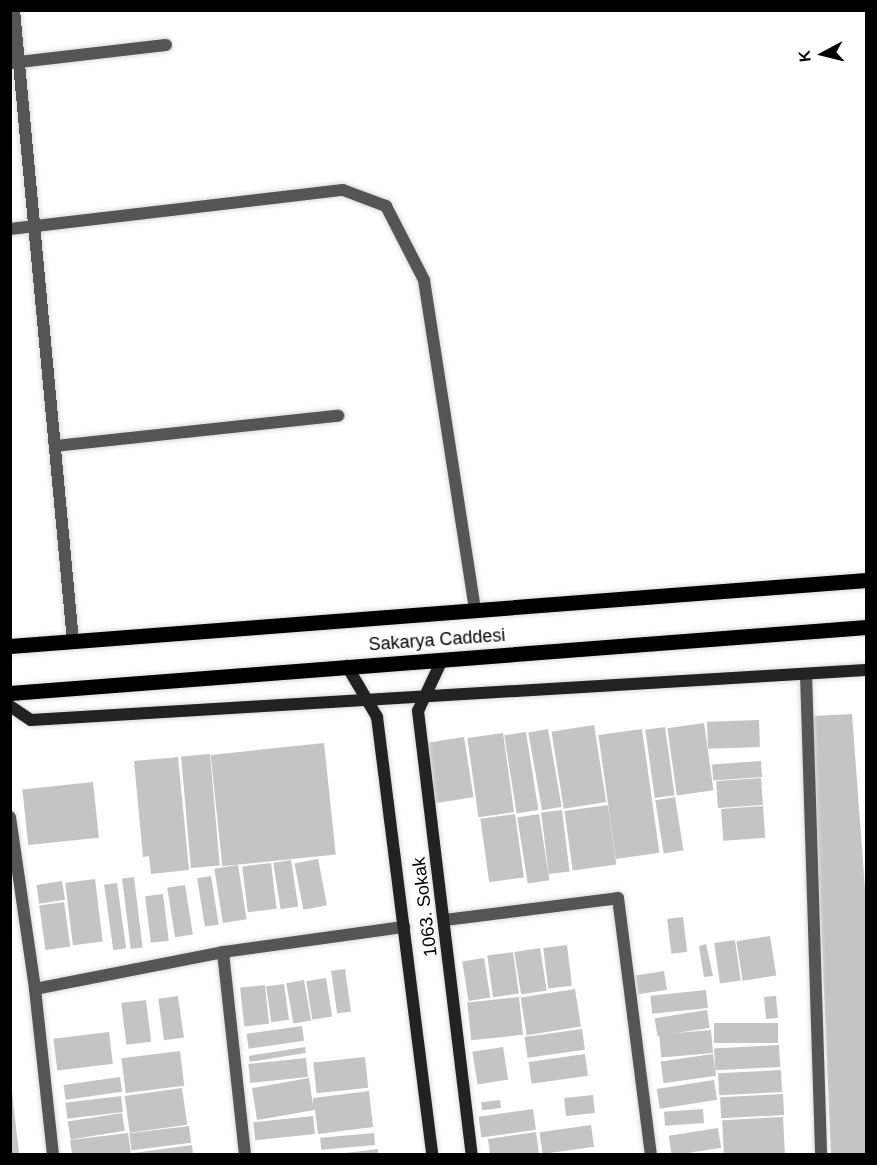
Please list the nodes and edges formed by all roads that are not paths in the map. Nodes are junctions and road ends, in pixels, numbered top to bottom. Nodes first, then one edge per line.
1 (14, 10) edge
2 (166, 45) dead end
3 (15, 62) edge
4 (35, 227) junction
5 (10, 229) edge
6 (338, 416) dead end
7 (55, 446) junction
8 (867, 580) edge
9 (475, 610) junction
10 (867, 627) edge
11 (73, 641) junction
12 (10, 646) edge
13 (442, 660) junction
14 (347, 666) junction
15 (867, 670) edge
16 (806, 674) junction
17 (10, 693) edge
18 (426, 694) junction
19 (365, 697) junction
20 (10, 706) edge
21 (10, 817) edge
22 (445, 920) junction
23 (404, 927) junction
24 (223, 951) junction
25 (35, 989) junction
26 (52, 1155) edge
27 (245, 1155) edge
28 (432, 1155) edge
29 (472, 1155) edge
30 (651, 1155) edge
31 (821, 1155) edge

1 - 3 street
2 - 3 street
3 - 4 street
4 - 5 street
4 - 7 street
4 - 9 street
6 - 7 street
7 - 11 street
8 - 9 main road, Sakarya Caddesi
9 - 11 main road, Sakarya Caddesi
10 - 13 main road, Sakarya Caddesi
11 - 12 main road, Sakarya Caddesi
13 - 14 main road, Sakarya Caddesi
13 - 18 main road, 1063. Sokak
14 - 17 main road, Sakarya Caddesi
14 - 19 main road, 1063. Sokak
15 - 16 main road
16 - 18 main road
16 - 31 street
18 - 19 main road
18 - 22 main road, 1063. Sokak
19 - 20 main road
19 - 23 main road, 1063. Sokak
21 - 25 street
22 - 29 main road, 1063. Sokak
22 - 30 street
23 - 24 street
23 - 28 main road, 1063. Sokak
24 - 25 street
24 - 27 street
25 - 26 street

